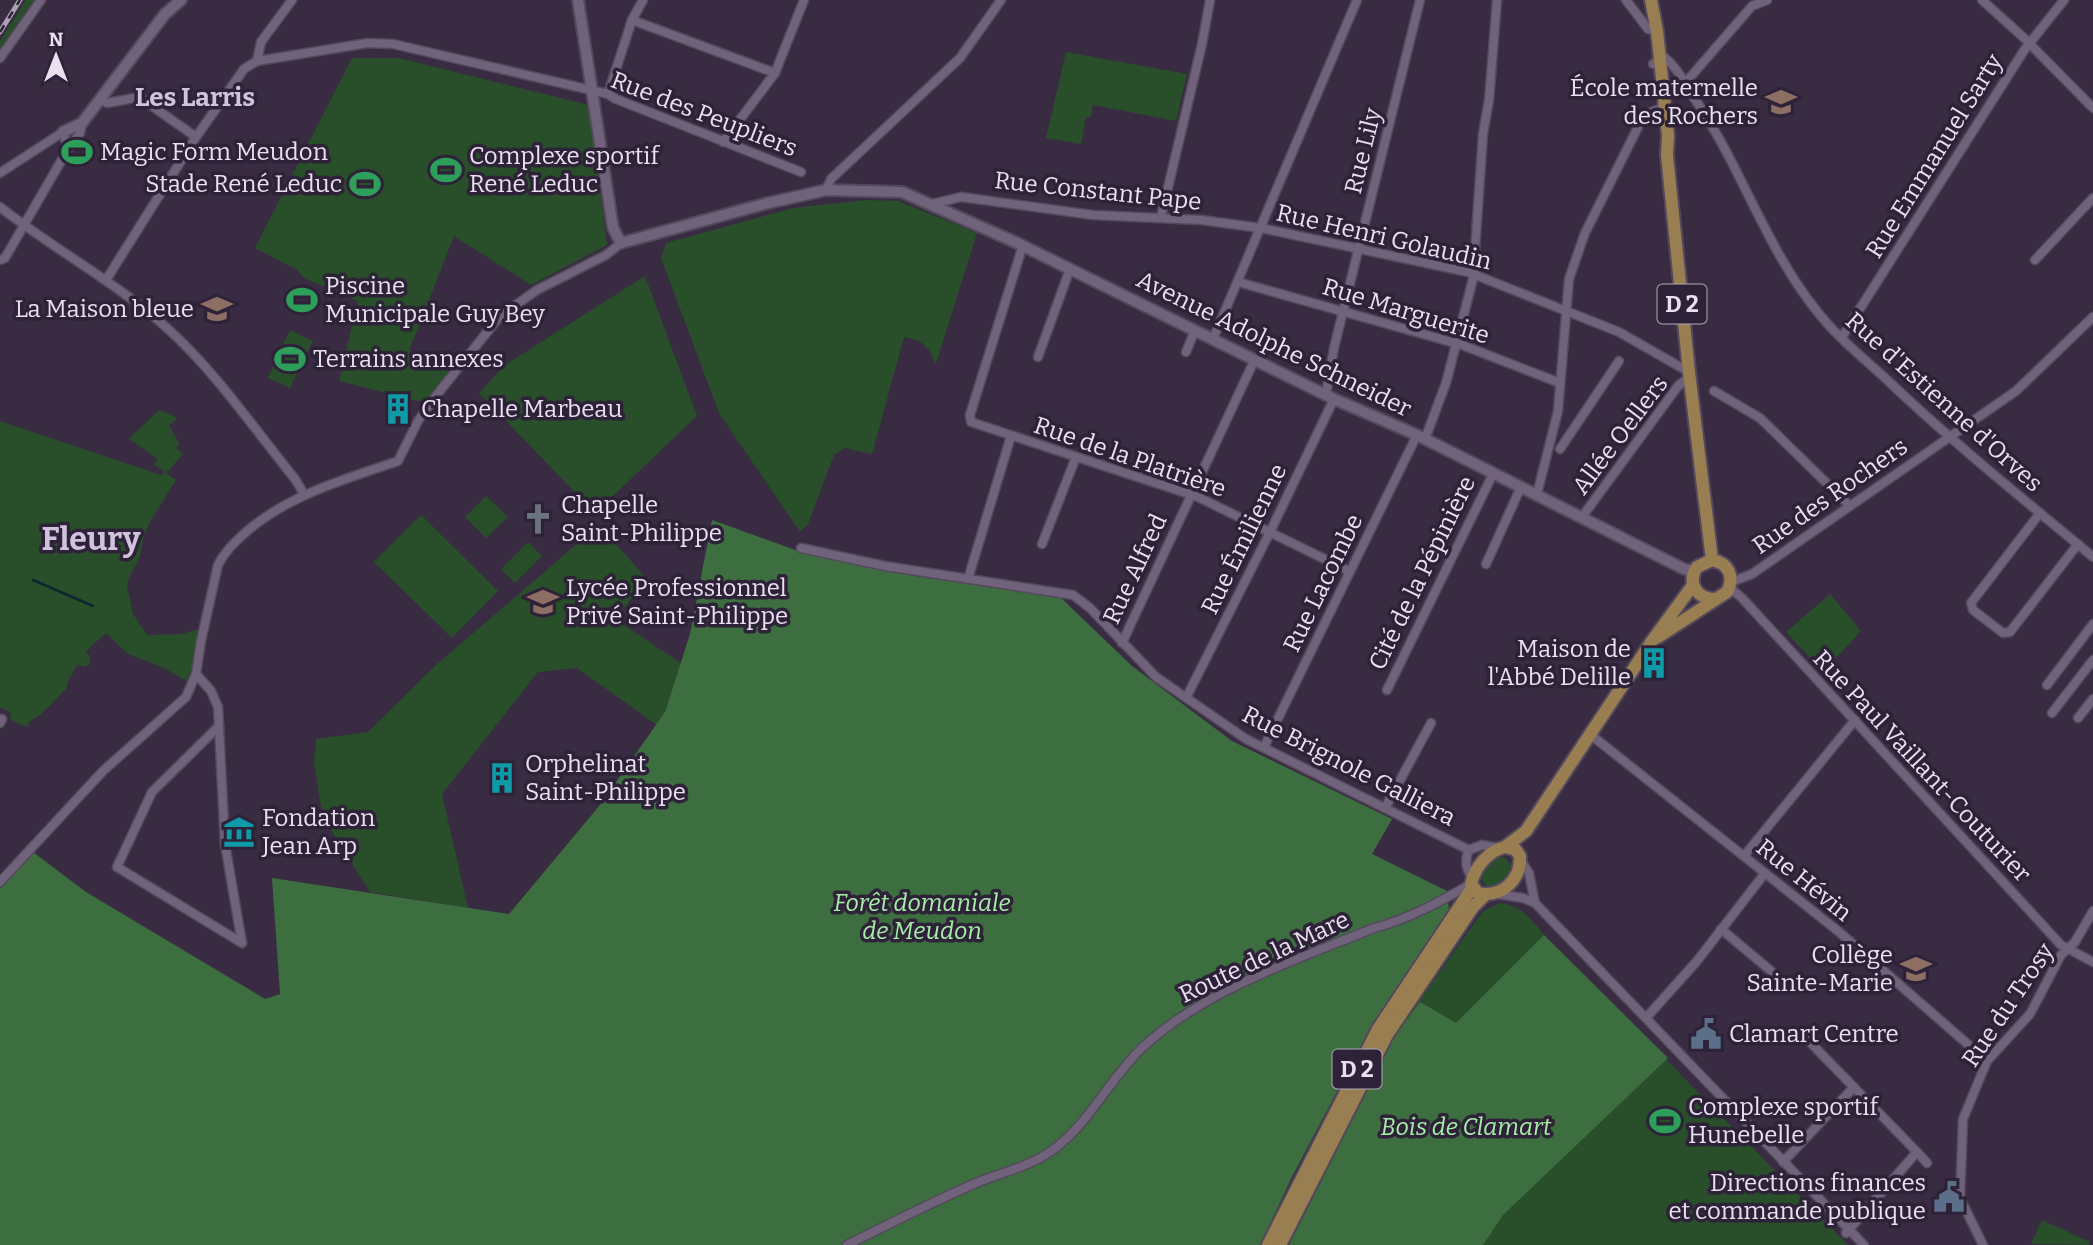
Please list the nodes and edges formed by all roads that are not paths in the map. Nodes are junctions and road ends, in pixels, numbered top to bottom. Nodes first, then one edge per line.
1 (41, 0) edge
2 (181, 0) edge
3 (292, 0) edge
4 (578, 0) edge
5 (643, 0) edge
6 (804, 0) edge
7 (1001, 0) edge
8 (1210, 0) edge
9 (1357, 0) edge
10 (1420, 0) edge
11 (1497, 0) edge
12 (1626, 0) edge
13 (1768, 0) edge
14 (1982, 0) edge
15 (2064, 0) edge
16 (632, 20) junction
17 (1653, 30) joint
18 (2029, 44) junction
19 (0, 58) edge
20 (257, 61) junction
21 (1656, 62) junction
22 (775, 73) junction
23 (1686, 82) junction
24 (593, 91) junction
25 (608, 94) junction
26 (101, 99) junction
27 (1661, 108) junction
28 (2093, 108) edge
29 (82, 123) junction
30 (63, 132) junction
31 (196, 137) junction
32 (723, 142) junction
33 (68, 149) junction
34 (801, 172) dead end
35 (0, 173) edge
36 (826, 190) junction
37 (2093, 198) edge
38 (932, 204) junction
39 (0, 207) edge
40 (1161, 217) junction
41 (24, 226) junction
42 (1261, 228) junction
43 (621, 243) junction
44 (1023, 246) junction
45 (1359, 248) junction
46 (0, 260) edge
47 (2035, 260) dead end
48 (1070, 268) junction
49 (1473, 273) junction
50 (106, 280) junction
51 (1238, 282) junction
52 (1343, 311) junction
53 (1566, 311) junction
54 (2093, 317) edge
55 (1195, 330) junction
56 (1842, 337) junction
57 (1213, 339) junction
58 (1456, 343) junction
59 (1186, 352) dead end
60 (1038, 357) dead end
61 (1255, 359) junction
62 (1619, 361) dead end
63 (1689, 375) junction
64 (1560, 383) junction
65 (1714, 391) dead end
66 (1330, 396) junction
67 (1011, 436) junction
68 (1421, 437) junction
69 (1949, 438) junction
70 (1560, 449) dead end
71 (1076, 457) junction
72 (1493, 474) junction
73 (1521, 487) junction
74 (304, 494) junction
75 (1537, 494) junction
76 (1191, 495) junction
77 (1850, 506) junction
78 (2040, 513) junction
79 (1582, 517) junction
80 (1270, 532) junction
81 (1042, 544) dead end
82 (2078, 544) junction
83 (801, 548) dead end
84 (2093, 557) edge
85 (1712, 560) junction
86 (1486, 564) dead end
87 (1349, 571) junction
88 (1694, 571) junction
89 (968, 579) junction
90 (1693, 585) junction
91 (1730, 585) junction
92 (1714, 599) junction
93 (2093, 624) edge
94 (1652, 641) junction
95 (1122, 643) junction
96 (2093, 660) edge
97 (196, 674) junction
98 (2047, 685) dead end
99 (1387, 690) dead end
100 (1187, 696) junction
101 (2093, 699) edge
102 (2052, 713) dead end
103 (2078, 718) dead end
104 (1855, 720) junction
105 (1431, 723) dead end
106 (219, 726) junction
107 (1591, 735) junction
108 (1264, 747) junction
109 (1385, 808) junction
110 (1526, 831) junction
111 (1502, 847) junction
112 (1469, 850) junction
113 (1744, 856) junction
114 (1521, 858) junction
115 (1765, 873) junction
116 (0, 881) edge
117 (1472, 884) junction
118 (1490, 894) junction
119 (1535, 903) junction
120 (2093, 911) edge
121 (1721, 929) junction
122 (2068, 949) junction
123 (2093, 962) edge
124 (1771, 971) dead end
125 (1646, 1018) junction
126 (1804, 1036) dead end
127 (1987, 1061) junction
128 (1854, 1087) junction
129 (1917, 1152) junction
130 (1783, 1162) junction
131 (1927, 1163) dead end
132 (1848, 1231) junction
133 (846, 1245) edge
134 (1268, 1245) edge
135 (1280, 1245) edge
136 (1858, 1245) edge
137 (1864, 1245) edge
138 (1983, 1245) edge

1 - 19 street
2 - 26 street
3 - 20 street
4 - 24 street
5 - 16 street
6 - 22 street
7 - 36 street
8 - 40 street
9 - 42 street
10 - 45 street, Rue Lily
11 - 49 street, Rue Lacombe
12 - 17 street
13 - 23 street
14 - 18 street
15 - 18 street, Rue Emmanuel Sarty
16 - 22 street
16 - 25 street
17 - 21 main road, D 2
18 - 28 street
18 - 56 street, Rue Emmanuel Sarty
20 - 24 street, Rue des Peupliers
20 - 31 street
21 - 23 street, Rue d'Estienne d'Orves
21 - 27 main road, D 2
22 - 32 street
23 - 56 street, Rue d'Estienne d'Orves
24 - 25 street, Rue des Peupliers
24 - 43 street
25 - 32 street, Rue des Peupliers
26 - 29 street
26 - 31 street
27 - 53 street
27 - 63 main road, D 2
29 - 30 street
29 - 33 street
30 - 33 street
30 - 35 street
31 - 50 street
32 - 34 street, Rue des Peupliers
33 - 41 street
36 - 38 street, Avenue Adolphe Schneider
36 - 43 street, Avenue Adolphe Schneider
37 - 47 street
38 - 40 street, Rue Constant Pape
38 - 44 street, Avenue Adolphe Schneider
39 - 41 street
40 - 42 street, Rue Constant Pape
41 - 46 street
41 - 50 street
42 - 45 street, Rue Henri Golaudin
42 - 51 street
43 - 74 street
44 - 48 street, Avenue Adolphe Schneider
44 - 67 street, Rue de la Platrière
45 - 49 street, Rue Henri Golaudin
45 - 52 street, Rue Lily
48 - 55 street, Avenue Adolphe Schneider
48 - 60 street
49 - 53 street, Rue Henri Golaudin
49 - 58 street, Rue Lacombe
50 - 74 street
51 - 52 street, Rue Marguerite
51 - 57 street
52 - 58 street, Rue Marguerite
52 - 66 street, Rue Lily
53 - 63 street, Rue Henri Golaudin
53 - 64 street
54 - 69 street, Rue des Rochers
55 - 57 street, Avenue Adolphe Schneider
55 - 59 street
56 - 69 street, Rue d'Estienne d'Orves
57 - 61 street, Avenue Adolphe Schneider
58 - 64 street, Rue Marguerite
58 - 68 street, Rue Lacombe
61 - 66 street, Avenue Adolphe Schneider
61 - 76 street, Rue Alfred
62 - 70 street
63 - 79 street, Allée Oellers
63 - 85 main road, D 2
64 - 75 street
65 - 77 street
66 - 68 street, Avenue Adolphe Schneider
66 - 80 street, Rue Émilienne
67 - 71 street, Rue de la Platrière
67 - 89 street
68 - 72 street, Avenue Adolphe Schneider
68 - 87 street, Rue Lacombe
69 - 77 street, Rue des Rochers
69 - 78 street, Rue d'Estienne d'Orves
71 - 76 street, Rue de la Platrière
71 - 81 street
72 - 73 street, Avenue Adolphe Schneider
72 - 99 street, Cité de la Pépinière
73 - 75 street, Avenue Adolphe Schneider
73 - 86 street
74 - 97 street
75 - 79 street, Avenue Adolphe Schneider
76 - 80 street, Rue de la Platrière
76 - 95 street, Rue Alfred
77 - 91 street, Rue des Rochers
78 - 82 street, Rue d'Estienne d'Orves
78 - 82 street
79 - 88 street, Avenue Adolphe Schneider
80 - 87 street, Rue de la Platrière
80 - 100 street, Rue Émilienne
82 - 84 street, Rue d'Estienne d'Orves
83 - 89 street, Rue Brignole Galliera
85 - 88 main road
85 - 91 main road
87 - 108 street, Rue Lacombe
88 - 90 main road
89 - 95 street, Rue Brignole Galliera
90 - 92 main road
90 - 94 main road
91 - 92 main road
91 - 104 street, Rue Paul Vaillant-Couturier
92 - 94 main road
93 - 98 street
94 - 107 main road
95 - 100 street, Rue Brignole Galliera
96 - 102 street
97 - 106 street
97 - 116 street
100 - 108 street, Rue Brignole Galliera
101 - 103 street
104 - 113 street
104 - 122 street, Rue Paul Vaillant-Couturier
105 - 109 street
106 - 106 street
107 - 110 main road
107 - 113 street, Rue Hévin
108 - 109 street, Rue Brignole Galliera
109 - 112 street, Rue Brignole Galliera
110 - 111 main road
110 - 114 main road
111 - 112 street
111 - 114 main road
111 - 117 main road
112 - 117 street
113 - 115 street, Rue Hévin
114 - 118 main road
114 - 119 street
115 - 121 street
115 - 127 street, Rue Hévin
117 - 118 main road
117 - 133 street, Route de la Mare
117 - 134 main road, D 2
118 - 119 street
118 - 135 main road, D 2
119 - 125 street
120 - 122 street, Rue du Trosy
121 - 124 street
121 - 125 street
122 - 123 street, Rue Paul Vaillant-Couturier
122 - 127 street, Rue du Trosy
125 - 130 street
126 - 128 street
127 - 138 street, Rue du Trosy
128 - 129 street
128 - 130 street
129 - 131 street
129 - 132 street
130 - 132 street
132 - 136 street
132 - 137 street

